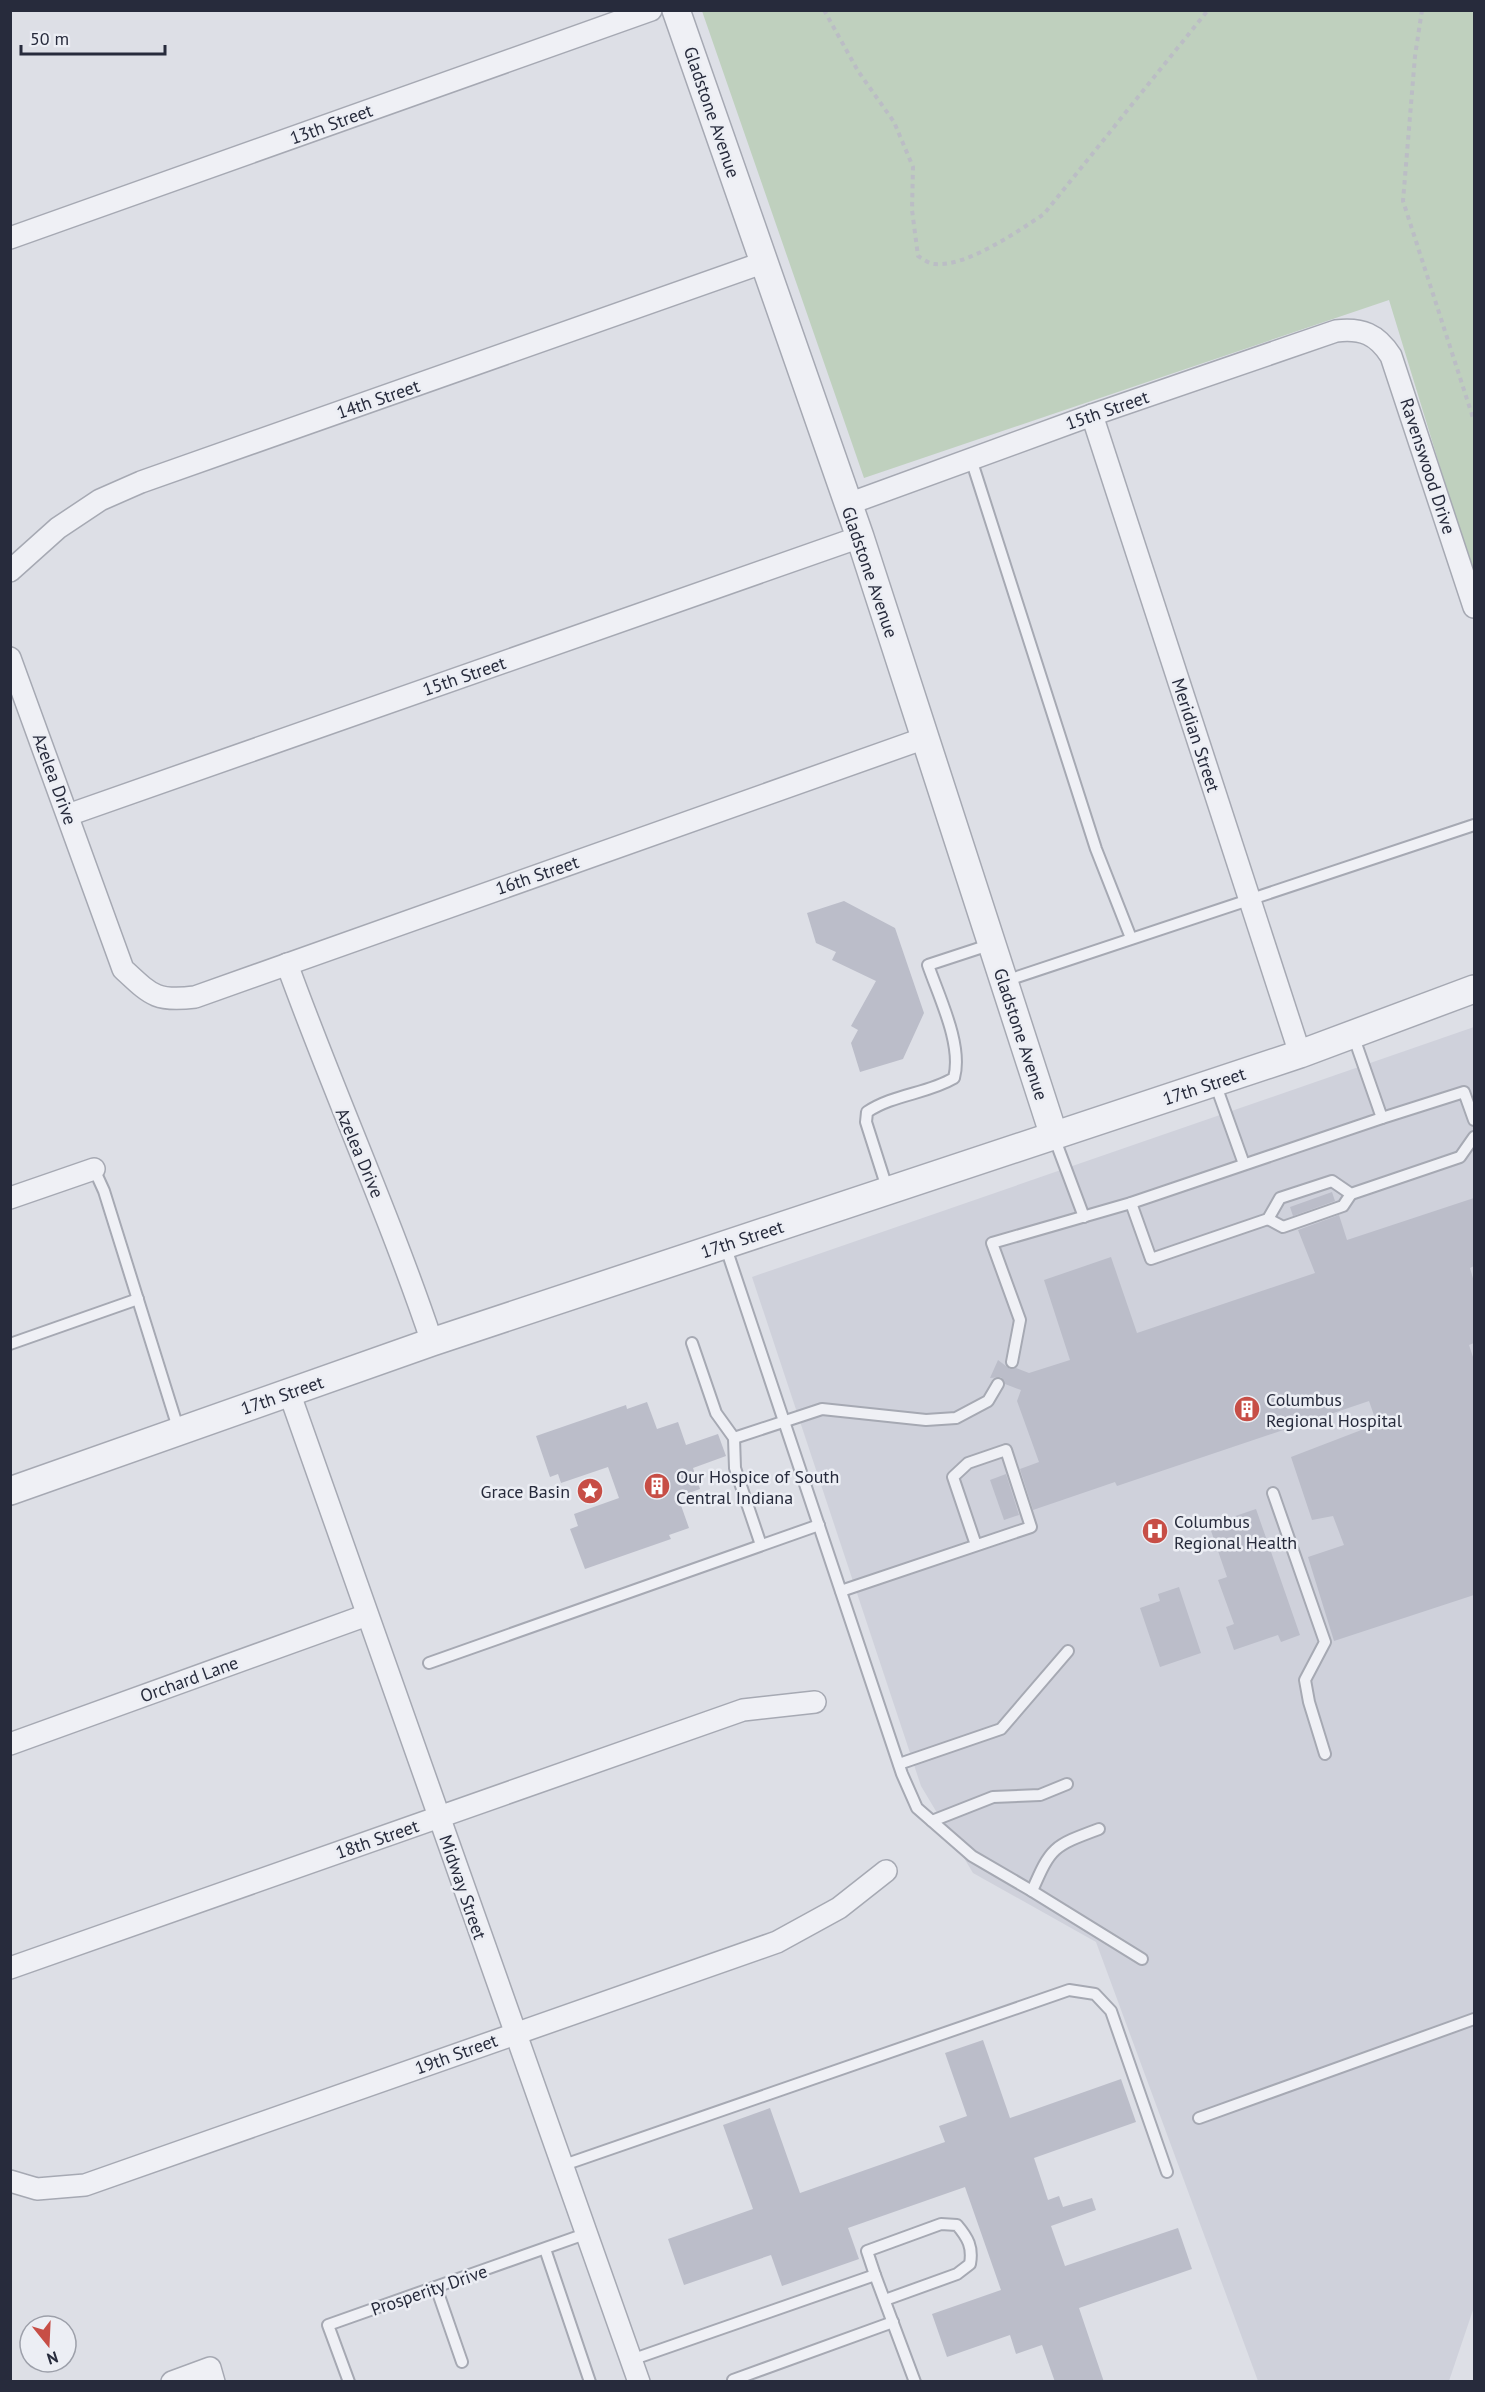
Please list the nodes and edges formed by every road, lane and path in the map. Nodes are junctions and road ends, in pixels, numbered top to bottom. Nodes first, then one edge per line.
1 (651, 10) edge
2 (676, 10) edge
3 (824, 10) edge
4 (1208, 10) edge
5 (1422, 10) edge
6 (10, 238) edge
7 (765, 262) junction
8 (1369, 333) joint
9 (1092, 415) junction
10 (1474, 421) edge
11 (971, 459) junction
12 (848, 504) junction
13 (860, 537) junction
14 (10, 571) edge
15 (1474, 608) edge
16 (10, 658) edge
17 (925, 738) junction
18 (68, 815) junction
19 (1474, 825) edge
20 (1250, 898) junction
21 (1131, 938) junction
22 (992, 944) junction
23 (287, 964) junction
24 (1004, 981) junction
25 (1474, 989) edge
26 (148, 993) joint
27 (1353, 1035) junction
28 (1300, 1054) junction
29 (1215, 1082) junction
30 (1382, 1118) junction
31 (1474, 1120) edge
32 (1054, 1136) junction
33 (1474, 1137) edge
34 (1244, 1164) junction
35 (94, 1169) joint
36 (888, 1191) junction
37 (1351, 1194) junction
38 (10, 1198) edge
39 (1131, 1203) junction
40 (1084, 1217) junction
41 (1268, 1219) junction
42 (725, 1245) junction
43 (138, 1299) junction
44 (432, 1342) junction
45 (692, 1343) dead end
46 (10, 1344) edge
47 (1012, 1362) dead end
48 (998, 1384) dead end
49 (289, 1392) junction
50 (784, 1422) junction
51 (179, 1431) junction
52 (734, 1438) junction
53 (10, 1491) edge
54 (1273, 1493) dead end
55 (819, 1525) junction
56 (761, 1545) junction
57 (976, 1545) junction
58 (841, 1591) junction
59 (367, 1615) junction
60 (1068, 1651) dead end
61 (429, 1663) dead end
62 (815, 1702) dead end
63 (10, 1744) edge
64 (1325, 1754) dead end
65 (899, 1764) junction
66 (1067, 1784) dead end
67 (439, 1818) junction
68 (932, 1821) junction
69 (1099, 1829) dead end
70 (886, 1871) dead end
71 (1032, 1891) junction
72 (1142, 1959) dead end
73 (10, 1968) edge
74 (1474, 2019) edge
75 (514, 2033) junction
76 (1199, 2118) dead end
77 (561, 2166) junction
78 (1167, 2172) dead end
79 (10, 2181) edge
80 (585, 2234) junction
81 (545, 2249) junction
82 (875, 2276) junction
83 (436, 2287) junction
84 (885, 2300) junction
85 (893, 2322) junction
86 (631, 2360) junction
87 (462, 2362) dead end
88 (733, 2380) edge
89 (172, 2382) edge
90 (214, 2382) edge
91 (349, 2382) edge
92 (590, 2382) edge
93 (639, 2382) edge
94 (915, 2382) edge

1 - 6 street, 13th Street
2 - 7 street, Gladstone Avenue
3 - 4 path
5 - 10 path
7 - 12 street, Gladstone Avenue
7 - 14 street, 14th Street
8 - 9 street, 15th Street
8 - 15 street, Ravenswood Drive
9 - 11 street, 15th Street
9 - 20 street, Meridian Street
11 - 12 street, 15th Street
11 - 21 lane
12 - 13 street, Gladstone Avenue
13 - 17 street, Gladstone Avenue
13 - 18 street, 15th Street
16 - 18 street, Azelea Drive
17 - 22 street, Gladstone Avenue
17 - 23 street, 16th Street
18 - 26 street, Azelea Drive
19 - 20 lane
20 - 21 lane
20 - 28 street, Meridian Street
21 - 24 lane
22 - 24 street, Gladstone Avenue
22 - 36 lane
23 - 26 street, 16th Street
23 - 44 street, Azelea Drive
24 - 32 street, Gladstone Avenue
25 - 27 street, 17th Street
27 - 28 street, 17th Street
27 - 30 lane
28 - 29 street, 17th Street
29 - 32 street, 17th Street
29 - 34 lane
30 - 31 lane
30 - 34 lane
32 - 36 street, 17th Street
32 - 40 lane
33 - 37 lane
34 - 39 lane
35 - 38 street
35 - 43 lane
36 - 42 street, 17th Street
37 - 41 lane
37 - 41 lane
39 - 40 lane
39 - 41 lane
40 - 47 lane
42 - 44 street, 17th Street
42 - 50 lane
43 - 46 lane
43 - 51 lane
44 - 49 street, 17th Street
45 - 52 lane
48 - 50 lane
49 - 51 street, 17th Street
49 - 59 street, Midway Street
50 - 52 lane
50 - 55 lane
51 - 53 street, 17th Street
52 - 56 lane
54 - 64 lane
55 - 56 lane
55 - 58 lane
56 - 61 lane
57 - 57 lane
57 - 58 lane
58 - 65 lane
59 - 63 street, Orchard Lane
59 - 67 street, Midway Street
60 - 65 lane
62 - 67 street, 18th Street
65 - 68 lane
66 - 68 lane
67 - 73 street, 18th Street
67 - 75 street, Midway Street
68 - 71 lane
69 - 71 lane
70 - 75 street, 19th Street
71 - 72 lane
74 - 76 lane
75 - 77 street, Midway Street
75 - 79 street, 19th Street
77 - 78 lane
77 - 80 street, Midway Street
80 - 81 lane, Prosperity Drive
80 - 86 street, Midway Street
81 - 83 lane, Prosperity Drive
81 - 92 lane
82 - 84 lane
82 - 84 lane
82 - 86 lane
83 - 87 lane
83 - 91 lane, Prosperity Drive
84 - 85 lane
85 - 88 lane
85 - 94 lane
86 - 93 street, Midway Street
89 - 90 street

